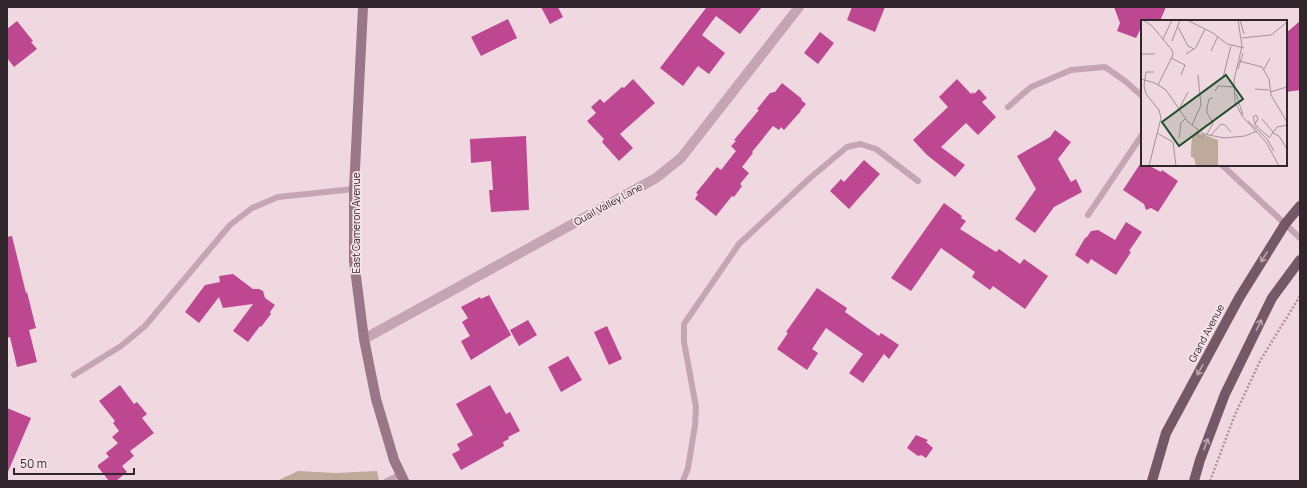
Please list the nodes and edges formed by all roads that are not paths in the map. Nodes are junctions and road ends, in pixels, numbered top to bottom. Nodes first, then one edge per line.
1 (363, 7) edge
2 (799, 7) edge
3 (1141, 95) edge
4 (1008, 106) dead end
5 (1141, 136) edge
6 (1223, 166) edge
7 (918, 181) dead end
8 (354, 189) junction
9 (1300, 206) edge
10 (1088, 215) dead end
11 (1285, 224) junction
12 (1300, 238) edge
13 (1300, 260) edge
14 (364, 339) junction
15 (74, 375) dead end
16 (403, 478) edge
17 (387, 481) edge
18 (683, 481) edge
19 (1152, 481) edge
20 (1194, 481) edge

1 - 8 main road, East Cameron Avenue
2 - 14 street, Quail Valley Lane
3 - 4 lane
5 - 10 lane
6 - 11 lane
7 - 18 lane
8 - 14 main road, East Cameron Avenue
8 - 15 lane
9 - 11 main road, Grand Avenue
11 - 12 lane
11 -> 19 main road, Grand Avenue
20 -> 13 main road
14 - 16 main road, East Cameron Avenue
16 - 17 lane

